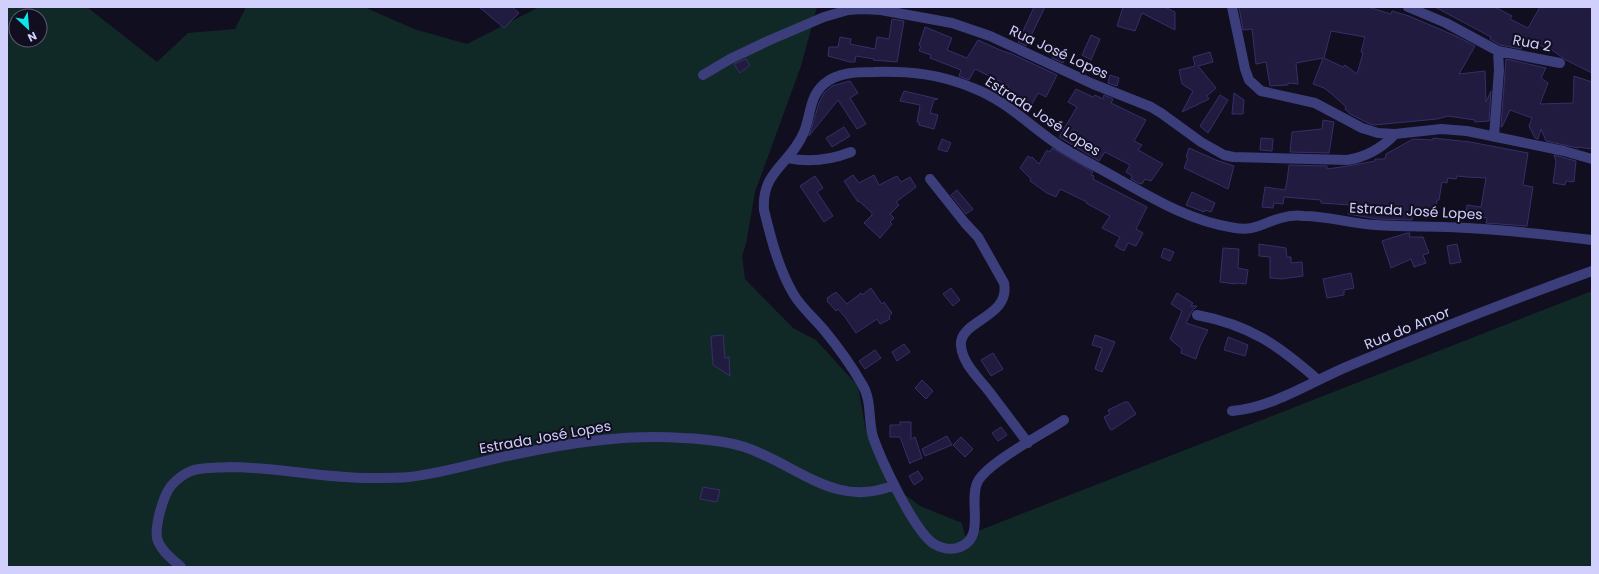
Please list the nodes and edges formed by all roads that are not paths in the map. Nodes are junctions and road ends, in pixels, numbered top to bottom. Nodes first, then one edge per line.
1 (1232, 7) edge
2 (1408, 7) edge
3 (1498, 51) junction
4 (1560, 63) dead end
5 (703, 75) dead end
6 (1395, 134) junction
7 (1494, 136) junction
8 (851, 152) dead end
9 (788, 158) junction
10 (1592, 159) edge
11 (930, 179) dead end
12 (1592, 240) edge
13 (1592, 271) edge
14 (1197, 315) dead end
15 (1318, 380) junction
16 (1232, 411) dead end
17 (1064, 420) dead end
18 (1028, 442) junction
19 (894, 486) junction
20 (181, 567) edge

1 - 6 street
2 - 3 street, Rua 2
3 - 4 street, Rua 2
3 - 7 street
5 - 6 street, Rua José Lopes
6 - 7 street
7 - 10 street
8 - 9 street
9 - 12 street, Estrada José Lopes
9 - 19 street, Estrada José Lopes
11 - 18 street
13 - 15 street, Rua do Amor
14 - 15 street
15 - 16 street, Rua do Amor
17 - 18 street
18 - 19 street
19 - 20 street, Estrada José Lopes

